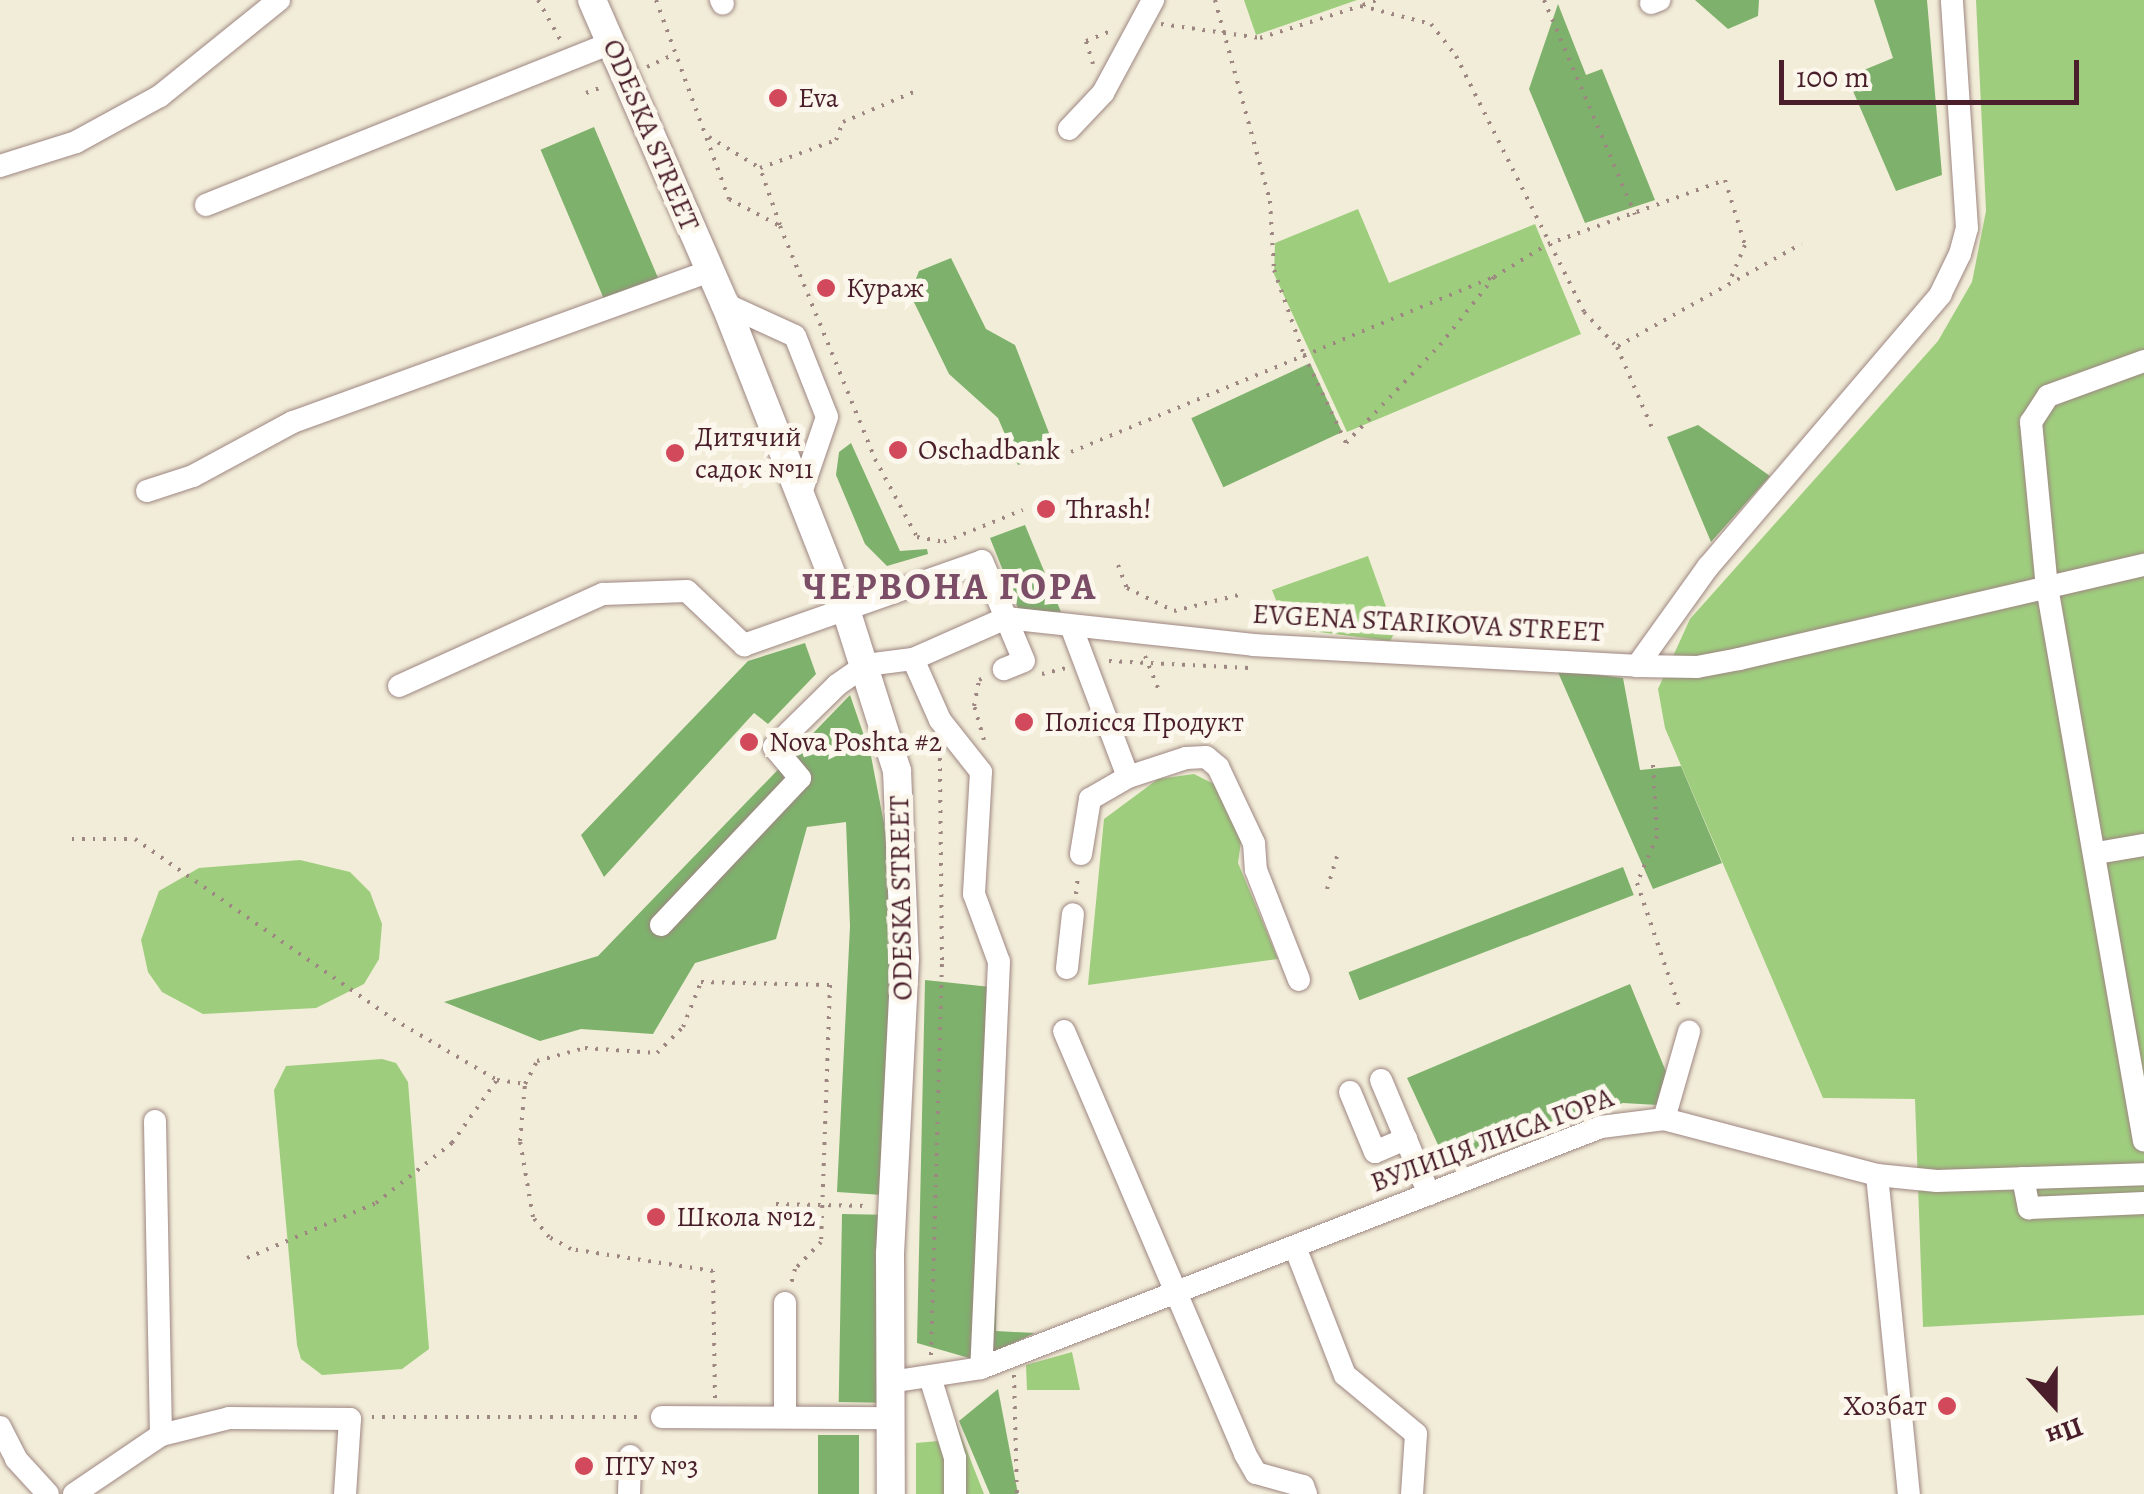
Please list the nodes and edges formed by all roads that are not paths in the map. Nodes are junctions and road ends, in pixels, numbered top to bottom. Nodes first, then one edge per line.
1 (279, 0) edge
2 (592, 0) edge
3 (1952, 0) edge
4 (1148, 9) edge
5 (611, 43) junction
6 (1069, 129) dead end
7 (0, 166) edge
8 (206, 205) dead end
9 (710, 271) junction
10 (724, 304) junction
11 (2144, 361) edge
12 (147, 491) dead end
13 (800, 496) junction
14 (2144, 565) edge
15 (2048, 587) junction
16 (847, 613) junction
17 (1006, 618) junction
18 (1070, 626) junction
19 (913, 659) junction
20 (866, 665) junction
21 (1014, 665) road end
22 (1637, 666) junction
23 (399, 686) dead end
24 (1128, 777) junction
25 (2144, 845) edge
26 (2097, 853) junction
27 (1080, 854) road end
28 (1074, 914) road end
29 (661, 925) dead end
30 (1067, 968) dead end
31 (1299, 980) dead end
32 (2134, 1008) edge
33 (1064, 1031) dead end
34 (1689, 1032) road end
35 (1381, 1080) dead end
36 (1350, 1092) dead end
37 (2140, 1100) edge
38 (1664, 1119) junction
39 (155, 1121) dead end
40 (1406, 1139) junction
41 (2144, 1141) edge
42 (2144, 1174) edge
43 (1876, 1175) junction
44 (2023, 1178) junction
45 (1430, 1194) junction
46 (2144, 1203) edge
47 (1295, 1247) junction
48 (1176, 1290) junction
49 (785, 1303) road end
50 (981, 1368) junction
51 (930, 1377) junction
52 (890, 1382) junction
53 (662, 1417) road end
54 (784, 1417) junction
55 (890, 1418) junction
56 (0, 1427) edge
57 (161, 1435) junction
58 (630, 1456) dead end
59 (48, 1494) edge
60 (74, 1494) edge
61 (345, 1494) edge
62 (629, 1494) edge
63 (891, 1494) edge
64 (955, 1494) edge
65 (1306, 1494) edge
66 (1412, 1494) edge
67 (1909, 1494) edge

1 - 7 street
2 - 5 main road, ODESKA STREET
3 - 22 street, EVGENA STARIKOVA STREET
4 - 6 street
5 - 8 street
5 - 9 main road, ODESKA STREET
9 - 10 main road, ODESKA STREET
9 - 12 street
10 - 13 main road, ODESKA STREET
10 - 13 street
11 - 15 street
13 - 16 main road, ODESKA STREET
14 - 15 street
15 - 22 street
15 - 26 street
16 - 17 street
16 - 20 main road, ODESKA STREET
16 - 23 street
17 - 18 street, EVGENA STARIKOVA STREET
17 - 19 street
17 - 21 street
18 - 22 street, EVGENA STARIKOVA STREET
18 - 24 street
19 - 20 street
19 - 50 street
20 - 29 street
20 - 52 main road, ODESKA STREET
24 - 27 street
24 - 31 street
25 - 26 street
26 - 32 street
28 - 30 street
32 - 37 street
33 - 48 street
34 - 38 street
35 - 40 street
36 - 40 street
37 - 41 street
38 - 43 street, ВУЛИЦЯ ЛИСА ГОРА
38 - 45 street, ВУЛИЦЯ ЛИСА ГОРА
39 - 57 street
40 - 45 street
42 - 44 street, ВУЛИЦЯ ЛИСА ГОРА
43 - 44 street, ВУЛИЦЯ ЛИСА ГОРА
43 - 67 street
44 - 46 street
45 - 47 street, ВУЛИЦЯ ЛИСА ГОРА
47 - 48 street, ВУЛИЦЯ ЛИСА ГОРА
47 - 66 street
48 - 50 street, ВУЛИЦЯ ЛИСА ГОРА
48 - 65 street
49 - 54 street
50 - 51 street, ВУЛИЦЯ ЛИСА ГОРА
51 - 52 street, ВУЛИЦЯ ЛИСА ГОРА
51 - 64 street
52 - 55 main road, ODESKA STREET
53 - 54 street
54 - 55 street
55 - 63 main road, ODESKA STREET
56 - 59 street
57 - 60 street
57 - 61 street
58 - 62 street

